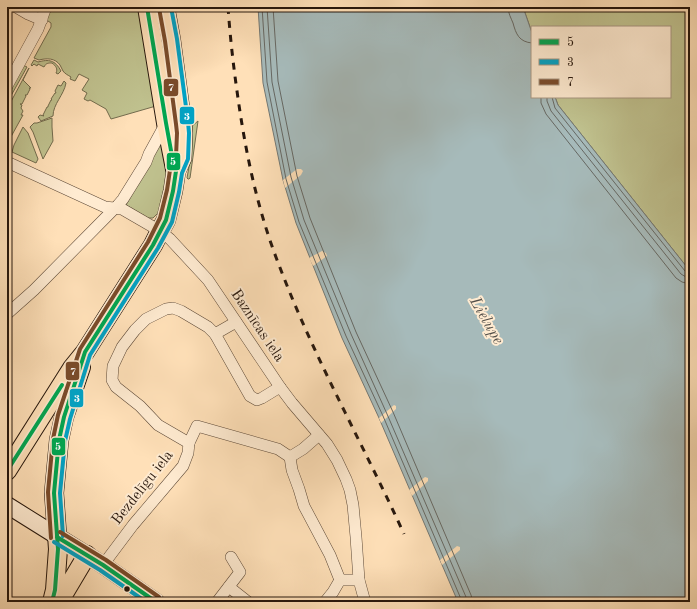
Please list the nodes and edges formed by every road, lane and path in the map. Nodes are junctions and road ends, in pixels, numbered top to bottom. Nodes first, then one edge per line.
1 (16, 7) edge
2 (46, 7) edge
3 (147, 7) edge
4 (165, 7) edge
5 (42, 20) junction
6 (7, 86) edge
7 (166, 123) junction
8 (7, 162) edge
9 (176, 171) junction
10 (114, 208) junction
11 (160, 231) junction
12 (7, 314) edge
13 (236, 322) junction
14 (215, 334) junction
15 (85, 352) junction
16 (280, 387) junction
17 (50, 404) junction
18 (64, 417) junction
19 (319, 435) junction
20 (188, 443) junction
21 (290, 457) junction
22 (7, 471) edge
23 (7, 505) edge
24 (57, 537) junction
25 (87, 555) junction
26 (231, 557) dead end
27 (103, 565) junction
28 (340, 580) junction
29 (359, 580) junction
30 (229, 586) junction
31 (52, 602) edge
32 (59, 602) edge
33 (156, 602) edge
34 (217, 602) edge
35 (248, 602) edge
36 (325, 602) edge
37 (365, 602) edge

1 - 5 street
2 - 5 street
3 - 7 main road
4 - 9 main road
5 - 6 street
7 - 9 main road
7 - 10 street
8 - 10 street, Baznīcas iela
9 - 11 main road
10 - 11 street, Baznīcas iela
10 - 12 street
11 - 13 street, Baznīcas iela
11 - 15 main road
13 - 14 street
13 - 16 street, Baznīcas iela
14 - 16 street
14 - 20 street
15 - 17 main road
15 - 18 main road
16 - 19 street, Baznīcas iela
17 - 18 main road
17 - 22 main road
18 - 24 main road
19 - 21 street
19 - 29 street, Baznīcas iela
20 - 21 street, Bezdelīgu iela
20 - 27 street, Bezdelīgu iela
21 - 28 street
23 - 24 main road
24 - 25 main road
24 - 31 main road
25 - 27 main road
25 - 32 main road
26 - 30 street
27 - 33 main road
28 - 29 street
28 - 36 street
29 - 37 street, Baznīcas iela
30 - 34 street
30 - 35 street

